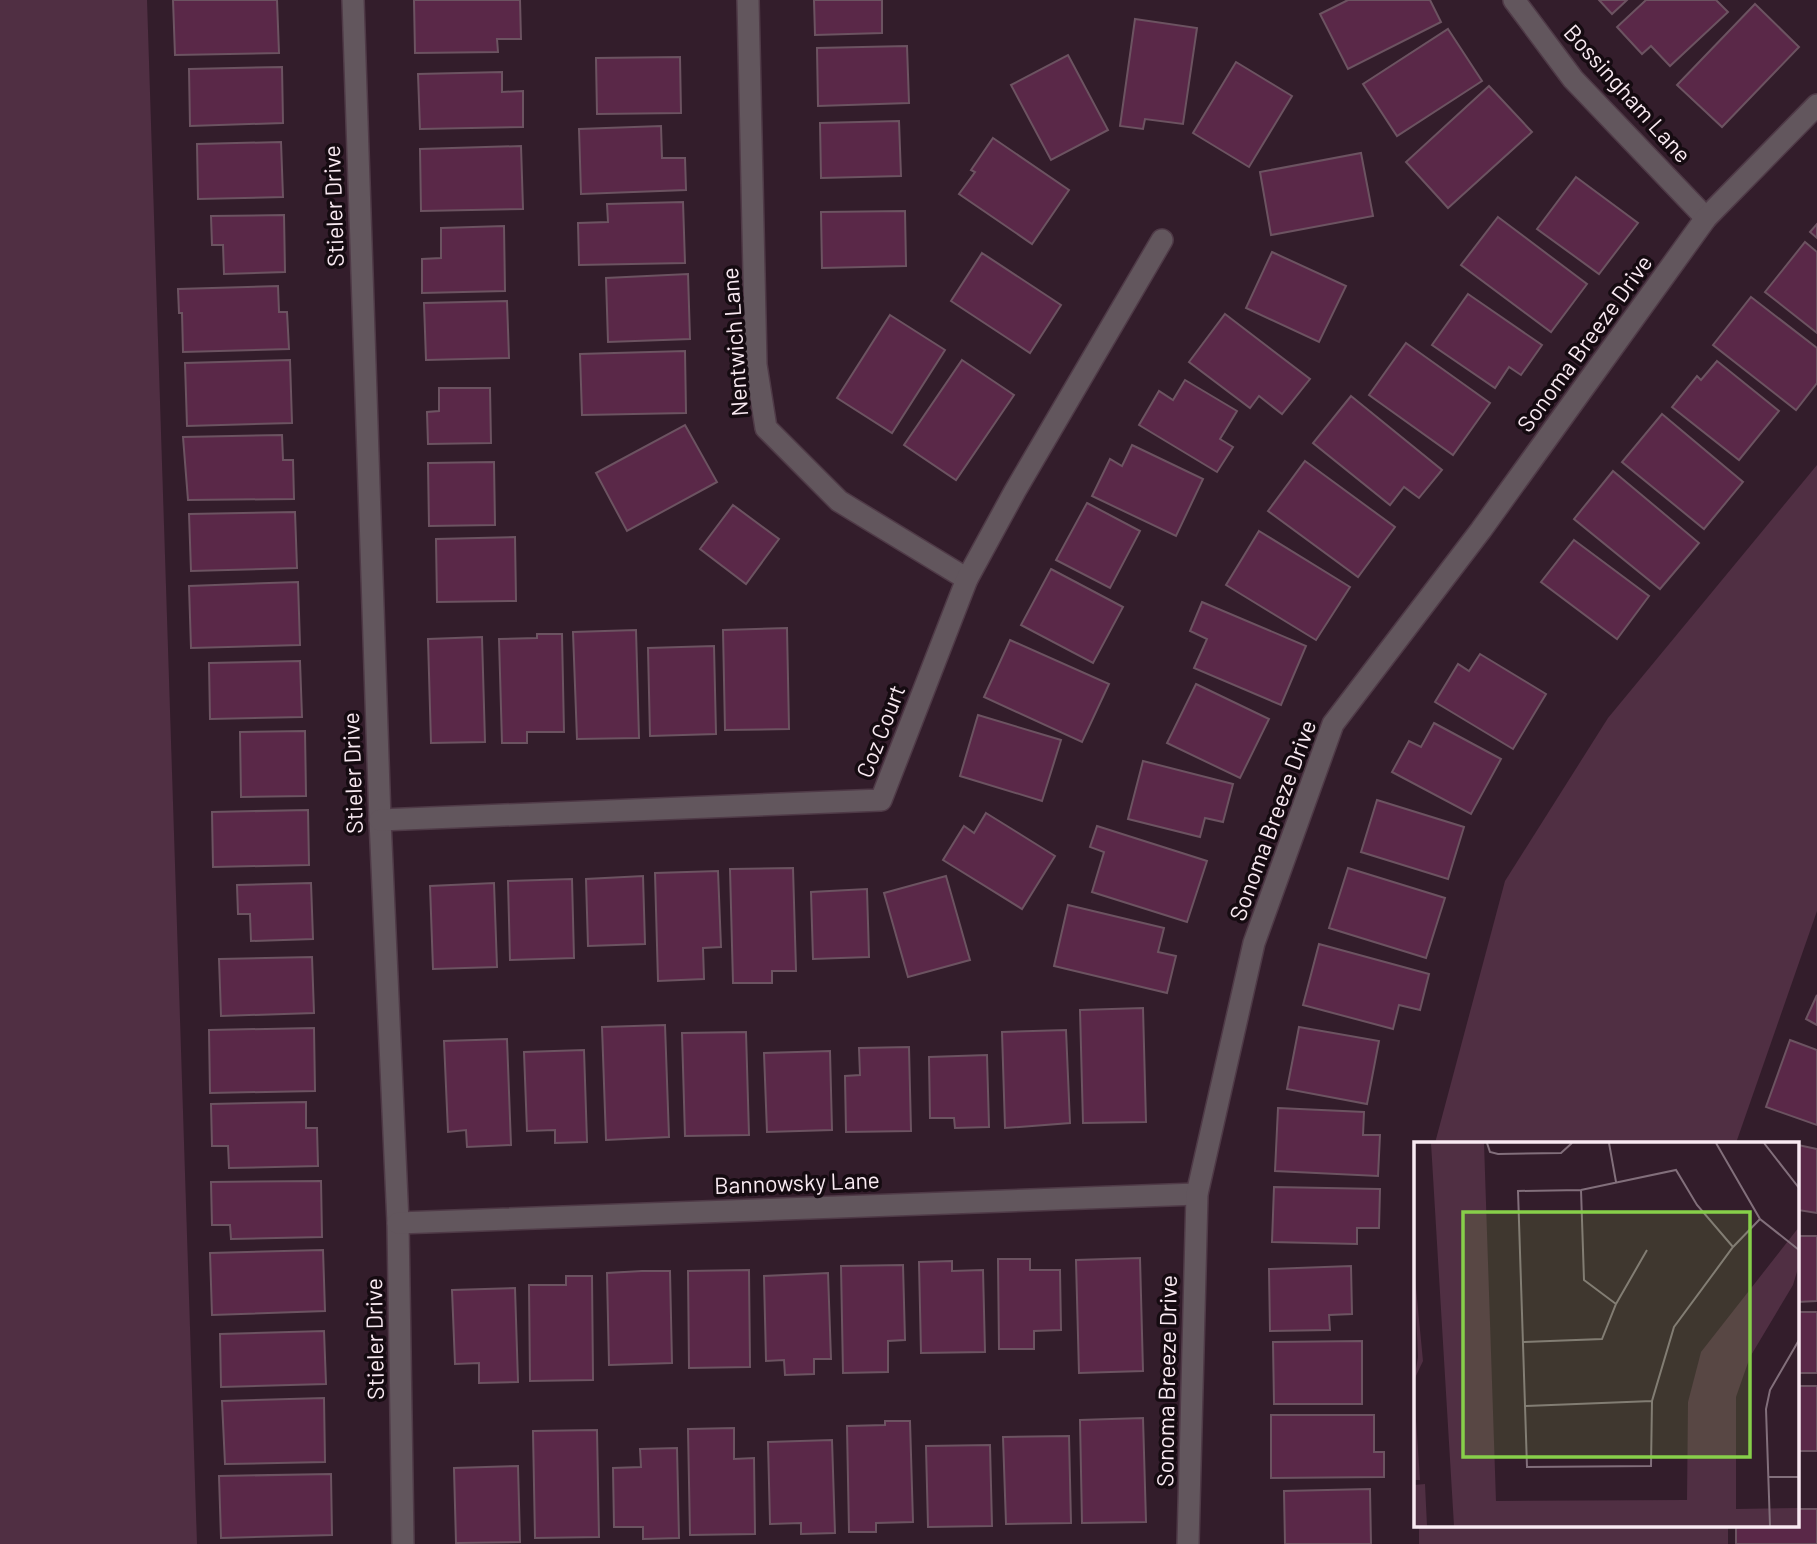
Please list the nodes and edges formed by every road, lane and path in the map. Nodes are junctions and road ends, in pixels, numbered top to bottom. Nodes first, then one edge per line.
1 (353, 0) edge
2 (748, 0) edge
3 (1514, 0) edge
4 (1817, 105) edge
5 (1706, 218) junction
6 (1162, 240) dead end
7 (967, 579) junction
8 (380, 820) junction
9 (1197, 1194) junction
10 (398, 1223) junction
11 (403, 1544) edge
12 (1188, 1544) edge

1 - 8 street, Stieler Drive
2 - 7 street, Nentwich Lane
3 - 5 street, Bossingham Lane
4 - 5 street, Sonoma Breeze Drive
5 - 9 street, Sonoma Breeze Drive
6 - 7 street, Coz Court
7 - 8 street, Coz Court
8 - 10 street, Stieler Drive
9 - 10 street, Bannowsky Lane
9 - 12 street, Sonoma Breeze Drive
10 - 11 street, Stieler Drive

